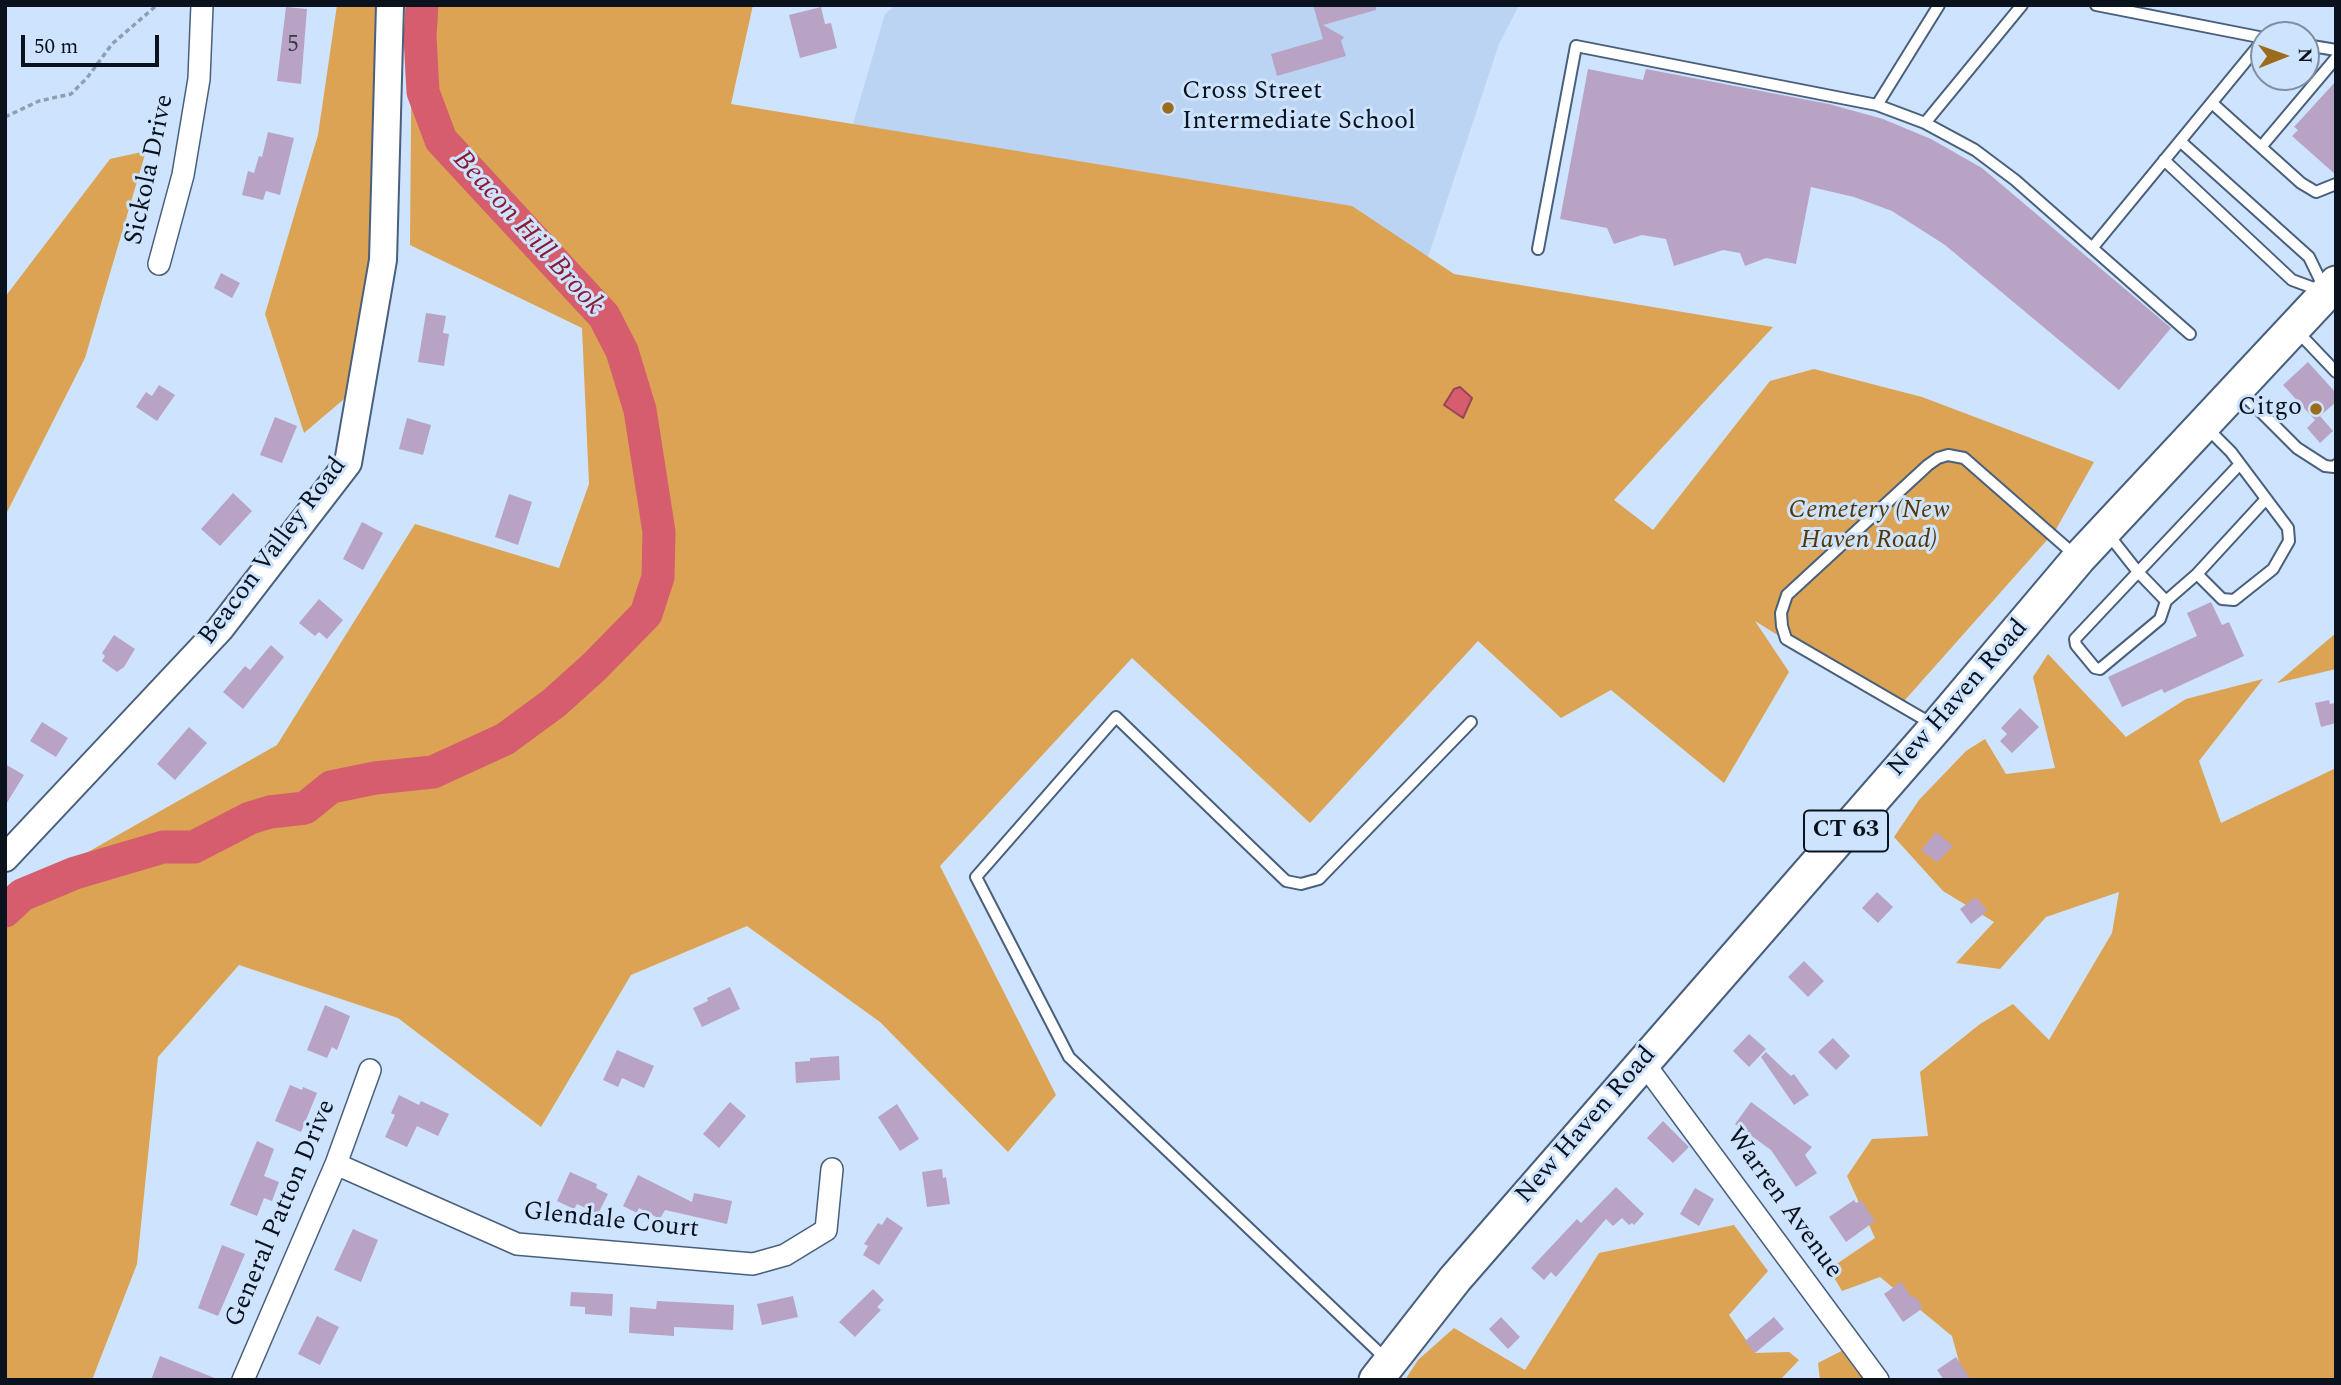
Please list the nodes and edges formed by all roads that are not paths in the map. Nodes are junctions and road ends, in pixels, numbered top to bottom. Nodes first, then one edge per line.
1 (202, 5) edge
2 (390, 5) edge
3 (1939, 5) edge
4 (2022, 5) edge
5 (2096, 5) edge
6 (2250, 36) edge
7 (2250, 56) edge
8 (2336, 58) edge
9 (2212, 103) junction
10 (1877, 105) junction
11 (1925, 123) junction
12 (2180, 141) junction
13 (2261, 146) junction
14 (2164, 160) junction
15 (2336, 184) edge
16 (2093, 247) junction
17 (1538, 249) dead end
18 (159, 264) dead end
19 (2331, 287) edge
20 (2293, 327) junction
21 (2190, 334) dead end
22 (2336, 372) edge
23 (2237, 388) junction
24 (2203, 424) junction
25 (2240, 464) junction
26 (2336, 465) edge
27 (2266, 499) junction
28 (2105, 530) junction
29 (2079, 558) junction
30 (2138, 572) junction
31 (2196, 574) junction
32 (2166, 601) junction
33 (1471, 722) dead end
34 (1937, 726) junction
35 (5, 858) edge
36 (1643, 1062) junction
37 (370, 1070) dead end
38 (336, 1164) junction
39 (832, 1169) dead end
40 (1382, 1371) edge
41 (243, 1380) edge
42 (1878, 1380) edge

1 - 18 street, Sickola Drive
2 - 35 street, Beacon Valley Road
3 - 10 lane
4 - 11 lane
5 - 6 lane
7 - 9 lane
8 - 13 lane
9 - 12 lane
9 - 13 lane
10 - 11 lane
10 - 17 lane
11 - 16 lane
12 - 14 lane
12 - 19 lane
13 - 15 lane
14 - 16 lane
14 - 19 lane
16 - 21 lane
19 - 20 main road, New Haven Road / CT 63
20 - 22 lane
20 - 23 main road, New Haven Road / CT 63
23 - 24 main road, New Haven Road / CT 63
23 - 26 lane
24 - 25 lane
24 - 28 main road, New Haven Road / CT 63
25 - 27 lane
25 - 30 lane
27 - 31 lane
27 - 31 lane
28 - 29 main road, New Haven Road / CT 63
28 - 30 lane
29 - 34 main road, New Haven Road / CT 63
29 - 34 lane
30 - 32 lane
30 - 32 lane
31 - 32 lane
33 - 40 lane
34 - 36 main road, New Haven Road / CT 63
36 - 40 main road, New Haven Road / CT 63
36 - 42 street, Warren Avenue
37 - 38 street, General Patton Drive
38 - 39 street, Glendale Court
38 - 41 street, General Patton Drive

